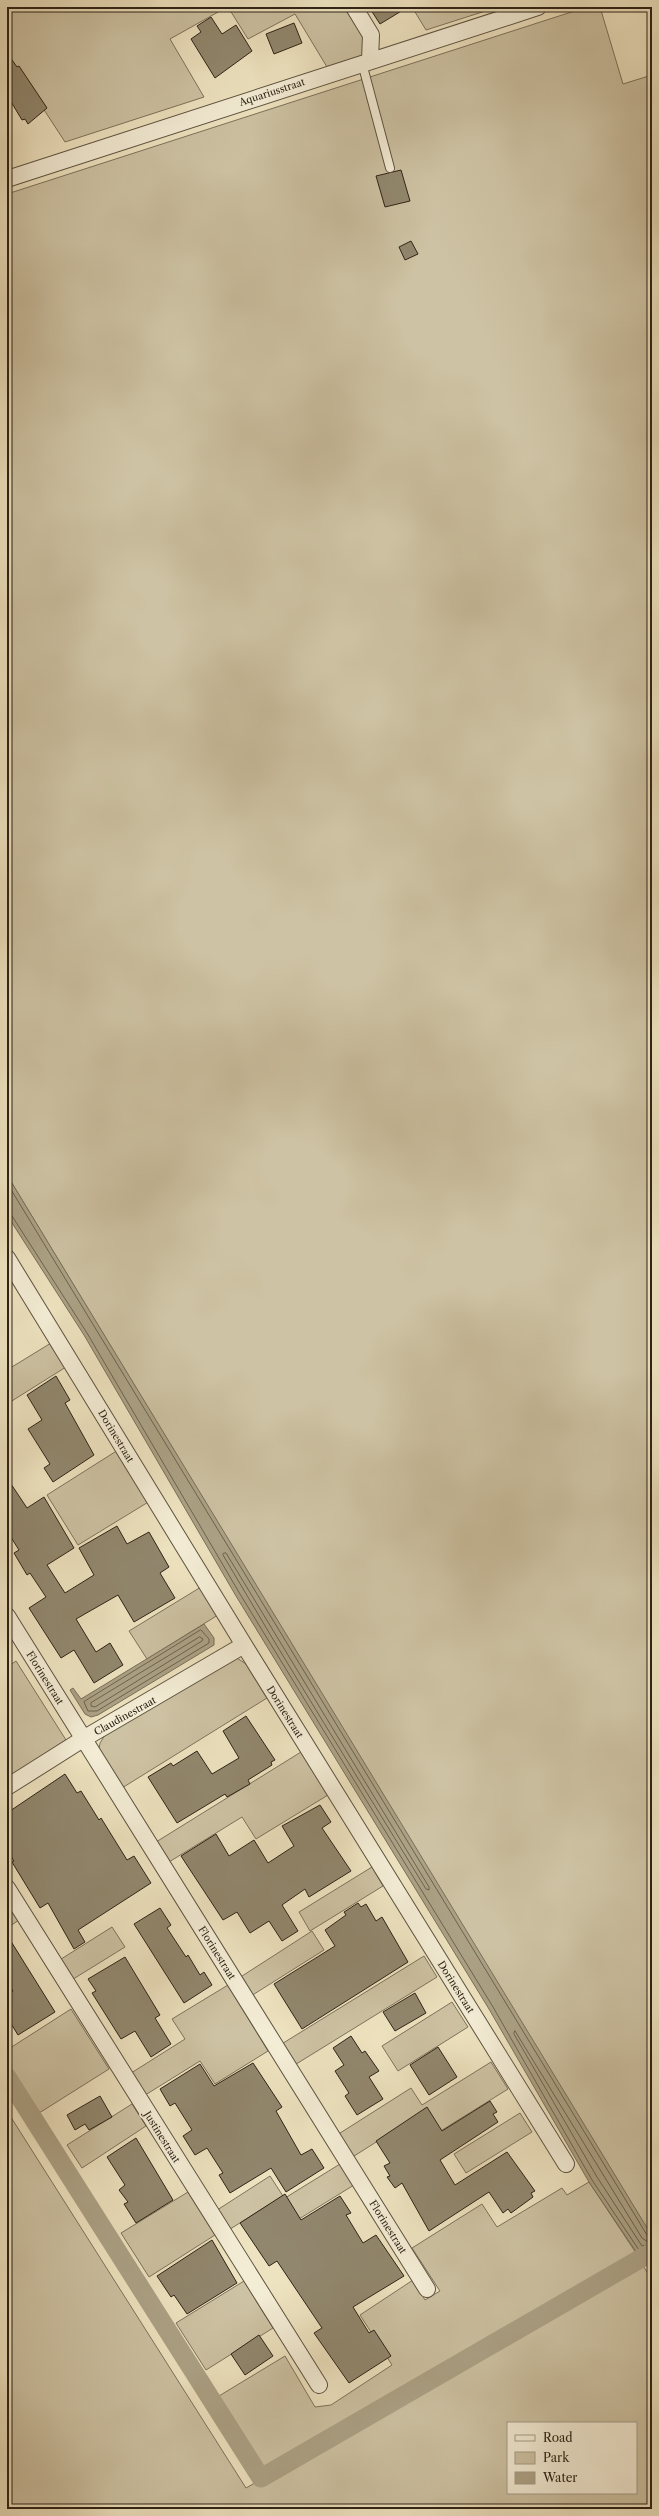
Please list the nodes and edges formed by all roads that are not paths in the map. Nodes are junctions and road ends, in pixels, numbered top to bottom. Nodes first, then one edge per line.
1 (354, 7) edge
2 (538, 7) edge
3 (520, 10) edge
4 (366, 61) junction
5 (390, 168) dead end
6 (7, 179) edge
7 (7, 1258) edge
8 (7, 1616) edge
9 (244, 1645) junction
10 (83, 1739) junction
11 (7, 1787) edge
12 (7, 1888) edge
13 (566, 2164) dead end
14 (427, 2289) dead end
15 (319, 2385) dead end

1 - 4 street
2 - 3 street, Aquariusstraat
3 - 4 street, Aquariusstraat
4 - 5 lane
4 - 6 street, Aquariusstraat
7 - 9 street, Dorinestraat
8 - 10 street, Florinestraat
9 - 10 street, Claudinestraat
9 - 13 street, Dorinestraat
10 - 11 street, Claudinestraat
10 - 14 street, Florinestraat
12 - 15 street, Justinestraat

